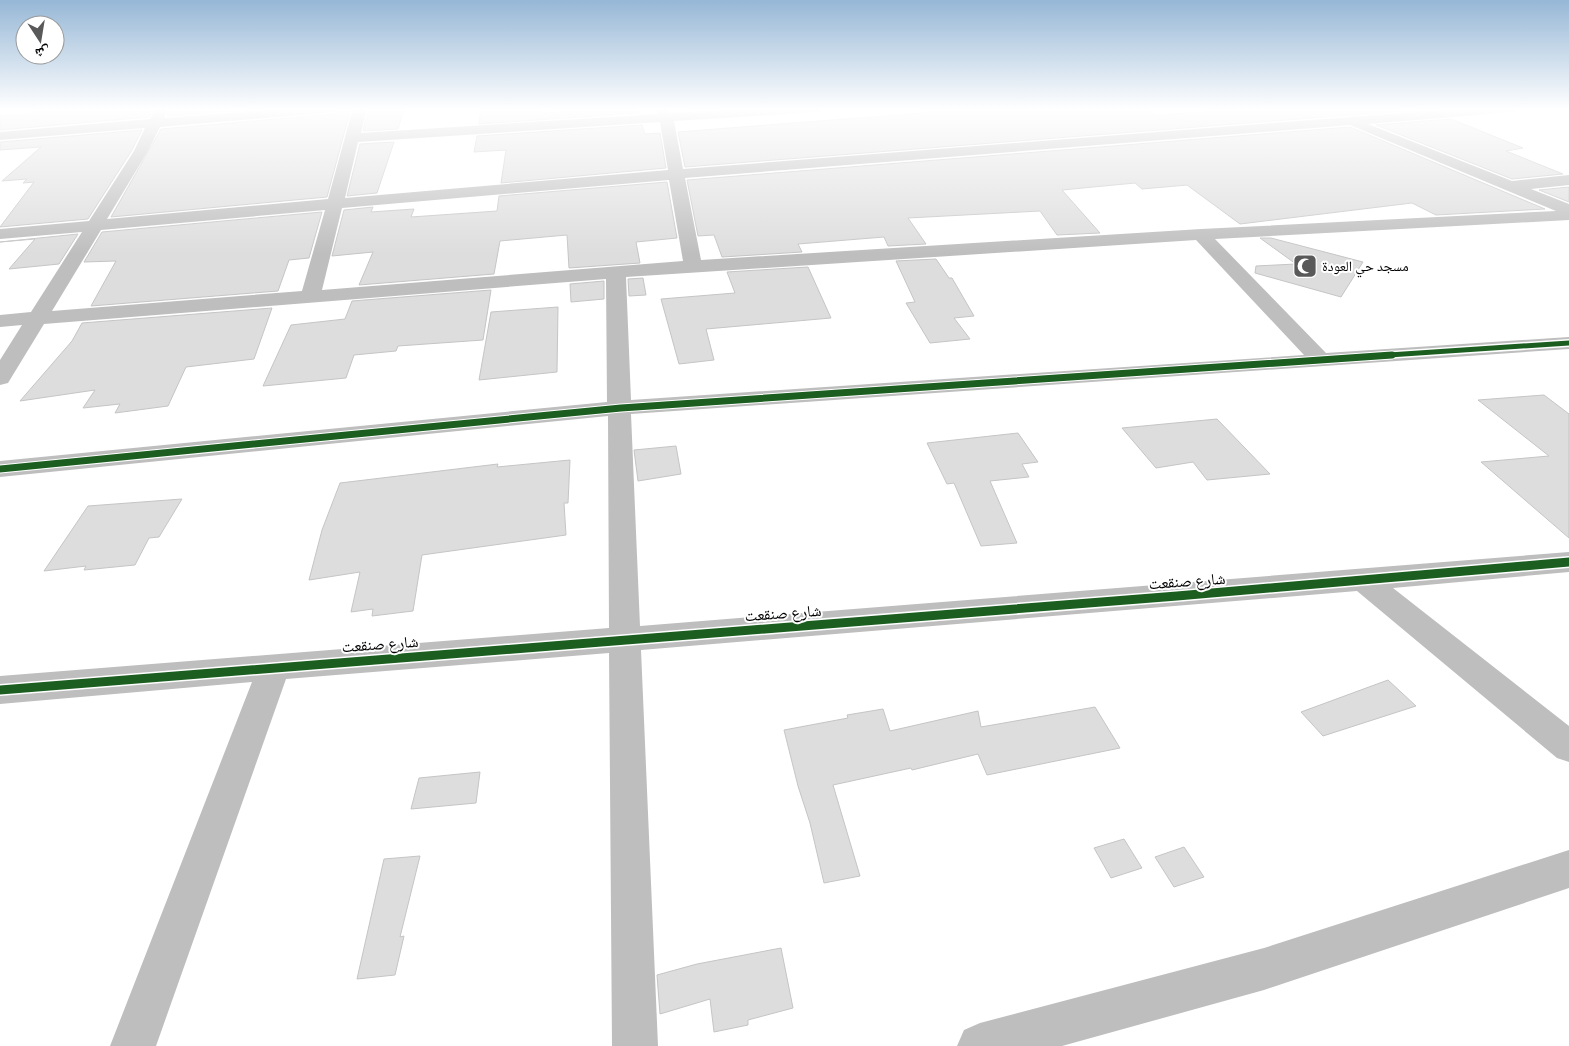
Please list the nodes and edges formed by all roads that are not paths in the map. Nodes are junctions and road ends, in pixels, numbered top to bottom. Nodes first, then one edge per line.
1 (138, 157) edge
2 (347, 157) edge
3 (673, 157) edge
4 (908, 157) edge
5 (1436, 157) edge
6 (676, 175) junction
7 (1569, 180) edge
8 (1510, 187) junction
9 (335, 205) junction
10 (1569, 210) edge
11 (1569, 216) edge
12 (93, 225) junction
13 (0, 234) edge
14 (1201, 234) junction
15 (693, 266) junction
16 (616, 274) junction
17 (310, 298) junction
18 (38, 318) junction
19 (0, 321) edge
20 (1569, 343) edge
21 (1319, 358) junction
22 (0, 378) edge
23 (621, 408) junction
24 (0, 469) edge
25 (1569, 562) edge
26 (1364, 581) junction
27 (624, 639) junction
28 (274, 666) junction
29 (0, 690) edge
30 (1569, 747) edge
31 (1569, 869) edge
32 (133, 1046) edge
33 (634, 1046) edge
34 (980, 1046) edge

1 - 12 street
2 - 9 street
3 - 6 street
4 - 6 street
5 - 8 street
6 - 9 street
6 - 15 street
7 - 8 street
8 - 10 street
9 - 12 street
9 - 17 street
11 - 14 street
12 - 13 street
12 - 18 street
14 - 15 street
14 - 21 street
15 - 16 street
16 - 17 street
16 - 23 street
17 - 18 street
18 - 19 street
18 - 22 street
20 - 21 street
21 - 23 street
23 - 24 street
23 - 27 street
25 - 26 street, شارع صنقعت
26 - 27 street, شارع صنقعت
26 - 30 street
27 - 28 street, شارع صنقعت
27 - 33 street
28 - 29 street, شارع صنقعت
28 - 32 street
31 - 34 street

